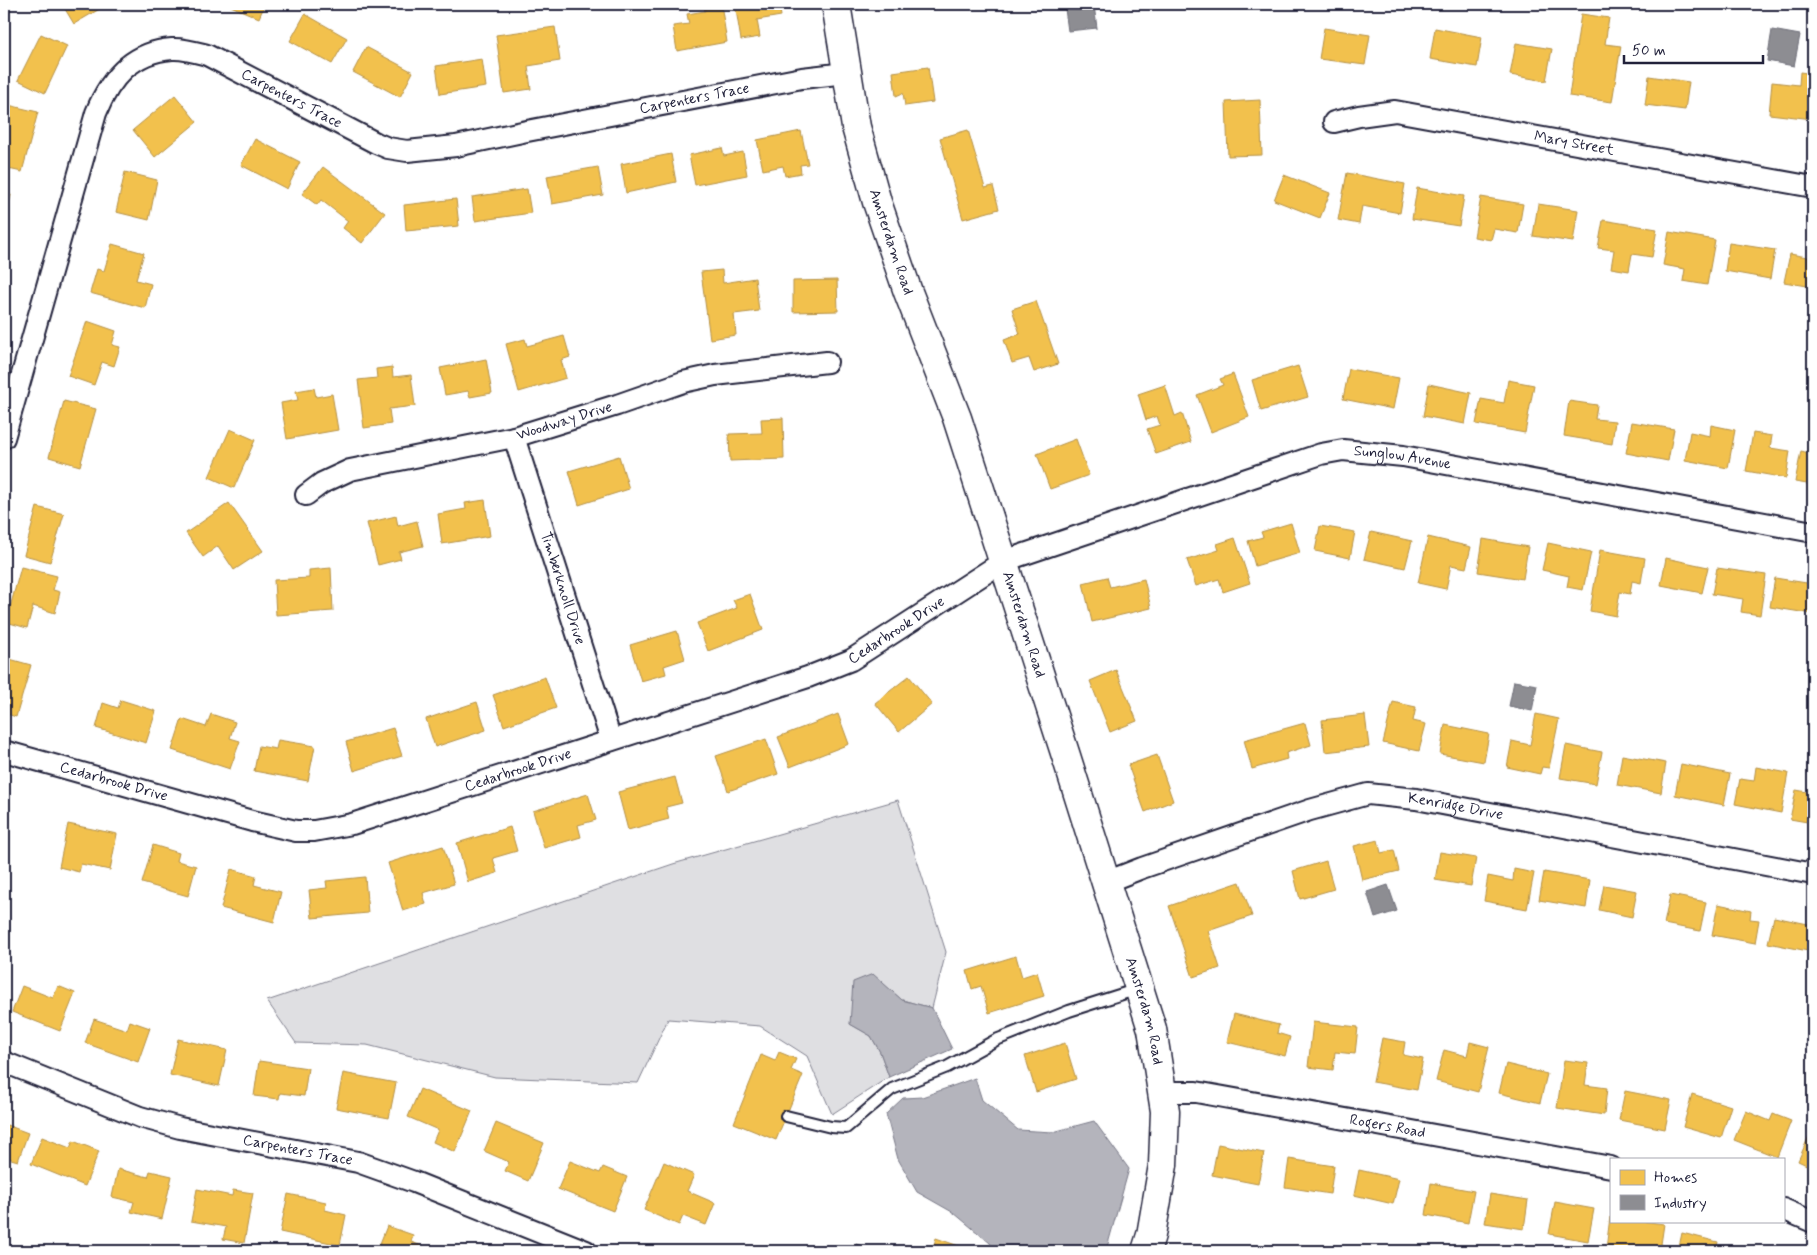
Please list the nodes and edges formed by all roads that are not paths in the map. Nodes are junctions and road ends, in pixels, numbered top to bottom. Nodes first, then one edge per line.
1 (836, 4) edge
2 (846, 73) junction
3 (1334, 122) dead end
4 (1813, 187) edge
5 (827, 362) dead end
6 (514, 437) junction
7 (4, 438) edge
8 (306, 494) dead end
9 (1813, 532) edge
10 (1004, 561) junction
11 (612, 740) junction
12 (4, 751) edge
13 (1813, 874) edge
14 (1106, 882) junction
15 (1139, 989) junction
16 (4, 1062) edge
17 (1163, 1094) junction
18 (786, 1116) dead end
19 (1610, 1167) edge
20 (1784, 1209) edge
21 (1813, 1222) edge
22 (586, 1251) edge
23 (1146, 1251) edge

1 - 2 main road, Amsterdam Road
2 - 7 street, Carpenters Trace
2 - 10 main road, Amsterdam Road
3 - 4 street, Mary Street
5 - 6 street, Woodway Drive
6 - 8 street, Woodway Drive
6 - 11 street, Timberknoll Drive
9 - 10 street, Sunglow Avenue
10 - 11 street, Cedarbrook Drive
10 - 14 main road, Amsterdam Road
11 - 12 street, Cedarbrook Drive
13 - 14 street, Kenridge Drive
14 - 15 main road, Amsterdam Road
15 - 17 main road, Amsterdam Road
15 - 18 lane
16 - 22 street, Carpenters Trace
17 - 19 street, Rogers Road
17 - 23 main road, Amsterdam Road
20 - 21 street

